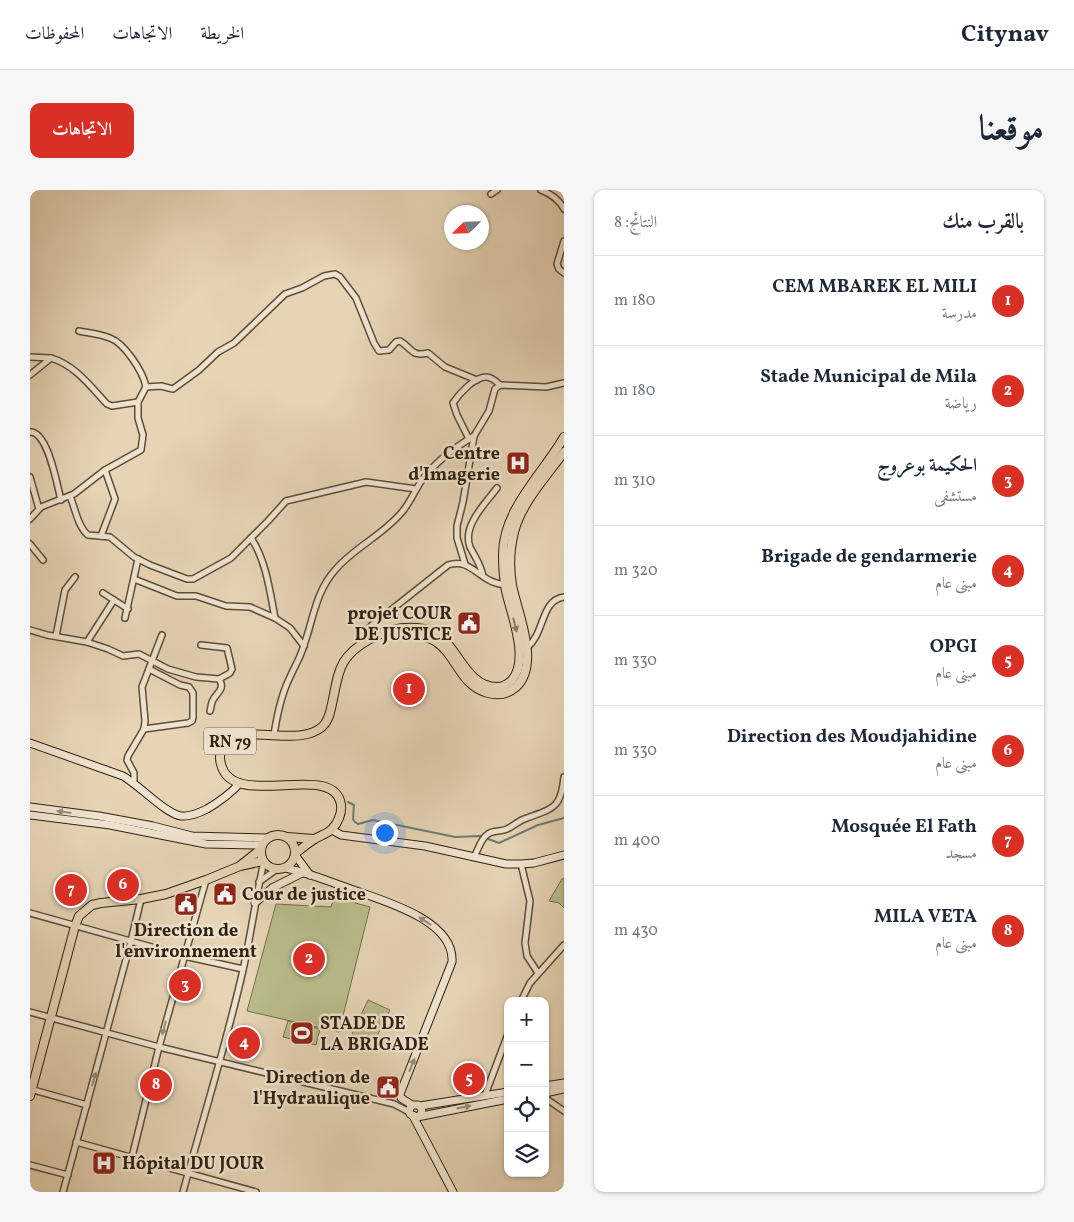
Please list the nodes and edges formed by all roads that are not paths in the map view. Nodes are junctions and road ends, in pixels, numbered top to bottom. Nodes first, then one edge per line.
1 (496, 190) edge
2 (541, 190) edge
3 (491, 194) dead end
4 (564, 209) edge
5 (564, 241) edge
6 (564, 273) edge
7 (79, 331) dead end
8 (30, 357) edge
9 (51, 358) junction
10 (30, 375) edge
11 (477, 380) junction
12 (564, 383) edge
13 (500, 384) junction
14 (146, 387) junction
15 (138, 402) junction
16 (30, 432) edge
17 (564, 437) edge
18 (472, 438) junction
19 (564, 452) edge
20 (105, 470) junction
21 (30, 477) edge
22 (497, 488) dead end
23 (416, 489) junction
24 (70, 496) junction
25 (61, 500) junction
26 (39, 509) junction
27 (30, 519) edge
28 (101, 536) junction
29 (251, 538) junction
30 (30, 544) edge
31 (138, 559) junction
32 (43, 560) dead end
33 (465, 564) junction
34 (484, 576) junction
35 (75, 577) dead end
36 (134, 579) junction
37 (505, 585) junction
38 (103, 593) dead end
39 (564, 597) edge
40 (114, 600) junction
41 (128, 609) junction
42 (125, 618) dead end
43 (274, 618) junction
44 (30, 630) edge
45 (383, 633) junction
46 (162, 635) dead end
47 (56, 636) junction
48 (87, 642) junction
49 (363, 643) junction
50 (201, 645) dead end
51 (304, 646) junction
52 (527, 648) junction
53 (153, 661) junction
54 (149, 669) junction
55 (219, 679) junction
56 (210, 711) dead end
57 (144, 729) junction
58 (274, 735) junction
59 (30, 743) edge
60 (564, 777) edge
61 (134, 782) junction
62 (240, 782) junction
63 (30, 807) edge
64 (30, 815) edge
65 (89, 818) junction
66 (111, 822) junction
67 (332, 830) junction
68 (288, 837) junction
69 (268, 838) junction
70 (314, 839) junction
71 (262, 847) junction
72 (295, 854) junction
73 (564, 855) edge
74 (474, 857) junction
75 (264, 861) junction
76 (521, 864) junction
77 (240, 866) junction
78 (281, 868) junction
79 (302, 873) junction
80 (310, 875) junction
81 (206, 880) junction
82 (258, 882) junction
83 (141, 899) junction
84 (255, 903) junction
85 (30, 913) edge
86 (75, 926) junction
87 (132, 941) junction
88 (564, 945) edge
89 (184, 956) junction
90 (243, 969) junction
91 (538, 973) junction
92 (523, 997) edge
93 (30, 1012) edge
94 (50, 1018) junction
95 (106, 1033) junction
96 (505, 1042) edge
97 (159, 1047) junction
98 (219, 1062) junction
99 (564, 1083) edge
100 (549, 1085) edge
101 (564, 1089) edge
102 (31, 1092) edge
103 (549, 1092) edge
104 (504, 1093) edge
105 (485, 1095) junction
106 (401, 1098) junction
107 (504, 1100) edge
108 (549, 1101) edge
109 (394, 1104) junction
110 (87, 1105) junction
111 (564, 1111) edge
112 (416, 1112) junction
113 (76, 1142) junction
114 (132, 1157) junction
115 (30, 1164) edge
116 (188, 1173) junction
117 (68, 1175) junction
118 (63, 1192) edge
119 (183, 1192) edge
120 (256, 1192) edge
121 (453, 1192) edge

1 - 3 street
2 - 4 street
5 - 6 street
7 - 14 street
8 - 9 street
9 - 10 street
9 - 15 street
11 - 13 street
11 - 14 street
11 - 18 street
12 - 13 street
13 - 18 street
14 - 15 street
15 - 20 street
16 - 25 street
17 - 37 main road, RN 79
18 - 23 street
18 - 33 street
19 - 52 main road
20 - 24 street
20 - 28 street
21 - 26 street
22 - 34 street
23 - 29 street
23 - 51 street
24 - 25 street
24 - 28 street
25 - 26 street
26 - 27 street
28 - 31 street
29 - 31 street
29 - 43 street
30 - 32 street
31 - 36 street
33 - 34 street
33 - 49 street
34 - 37 street
35 - 47 street
36 - 41 street
36 - 43 street
37 -> 45 main road, RN 79
38 - 40 street
39 - 52 street
40 - 41 street
40 - 48 street
41 - 42 street
43 - 51 street
44 - 47 street
45 - 49 main road, RN 79
45 - 52 main road
46 - 53 street
47 - 48 street
48 - 53 street
49 - 58 main road, RN 79
50 - 55 street
51 - 58 street
53 - 54 street
53 - 55 street
54 - 57 street
54 - 57 street
55 - 56 street
57 - 61 street
58 - 62 main road, RN 79
59 - 61 main road
60 - 74 street
61 - 62 main road
62 - 67 main road, RN 79
65 -> 63 main road
64 - 65 main road
65 - 66 main road
66 - 69 main road
66 - 71 main road
67 - 70 main road
67 - 74 main road
68 - 69 main road
68 - 70 main road
68 - 72 main road
69 - 71 main road
70 - 72 main road
71 - 75 main road
71 - 77 main road
72 - 78 main road
72 - 80 main road
73 - 76 main road
74 - 76 main road
75 - 77 main road
75 - 78 main road
75 - 82 street
76 - 91 street
77 - 81 main road
78 - 79 main road
78 - 82 street
79 - 80 main road
79 - 84 main road
106 -> 80 main road
81 - 83 main road
81 - 89 street
82 - 84 street
83 - 86 main road
83 - 87 street
84 - 90 street
85 - 86 street
86 - 87 street
86 - 94 main road
87 - 89 street
87 - 95 street
88 - 91 street
89 - 90 street
89 -> 97 street
90 - 98 street
91 - 92 street
93 - 94 street
94 - 95 street
94 - 102 main road
95 - 97 street
110 -> 95 street
96 - 105 street
97 - 98 street
97 - 114 street
98 - 109 street
98 - 116 street
99 - 100 main road
101 - 103 main road
102 - 110 street
104 - 105 main road
105 - 112 main road
106 - 109 street
106 - 112 main road
112 -> 107 main road
108 - 111 street
109 - 112 street
110 - 113 street
112 - 121 main road
113 - 114 street
113 - 117 street
114 - 116 street
115 - 117 street
116 - 119 street
116 - 120 street
117 - 118 street

